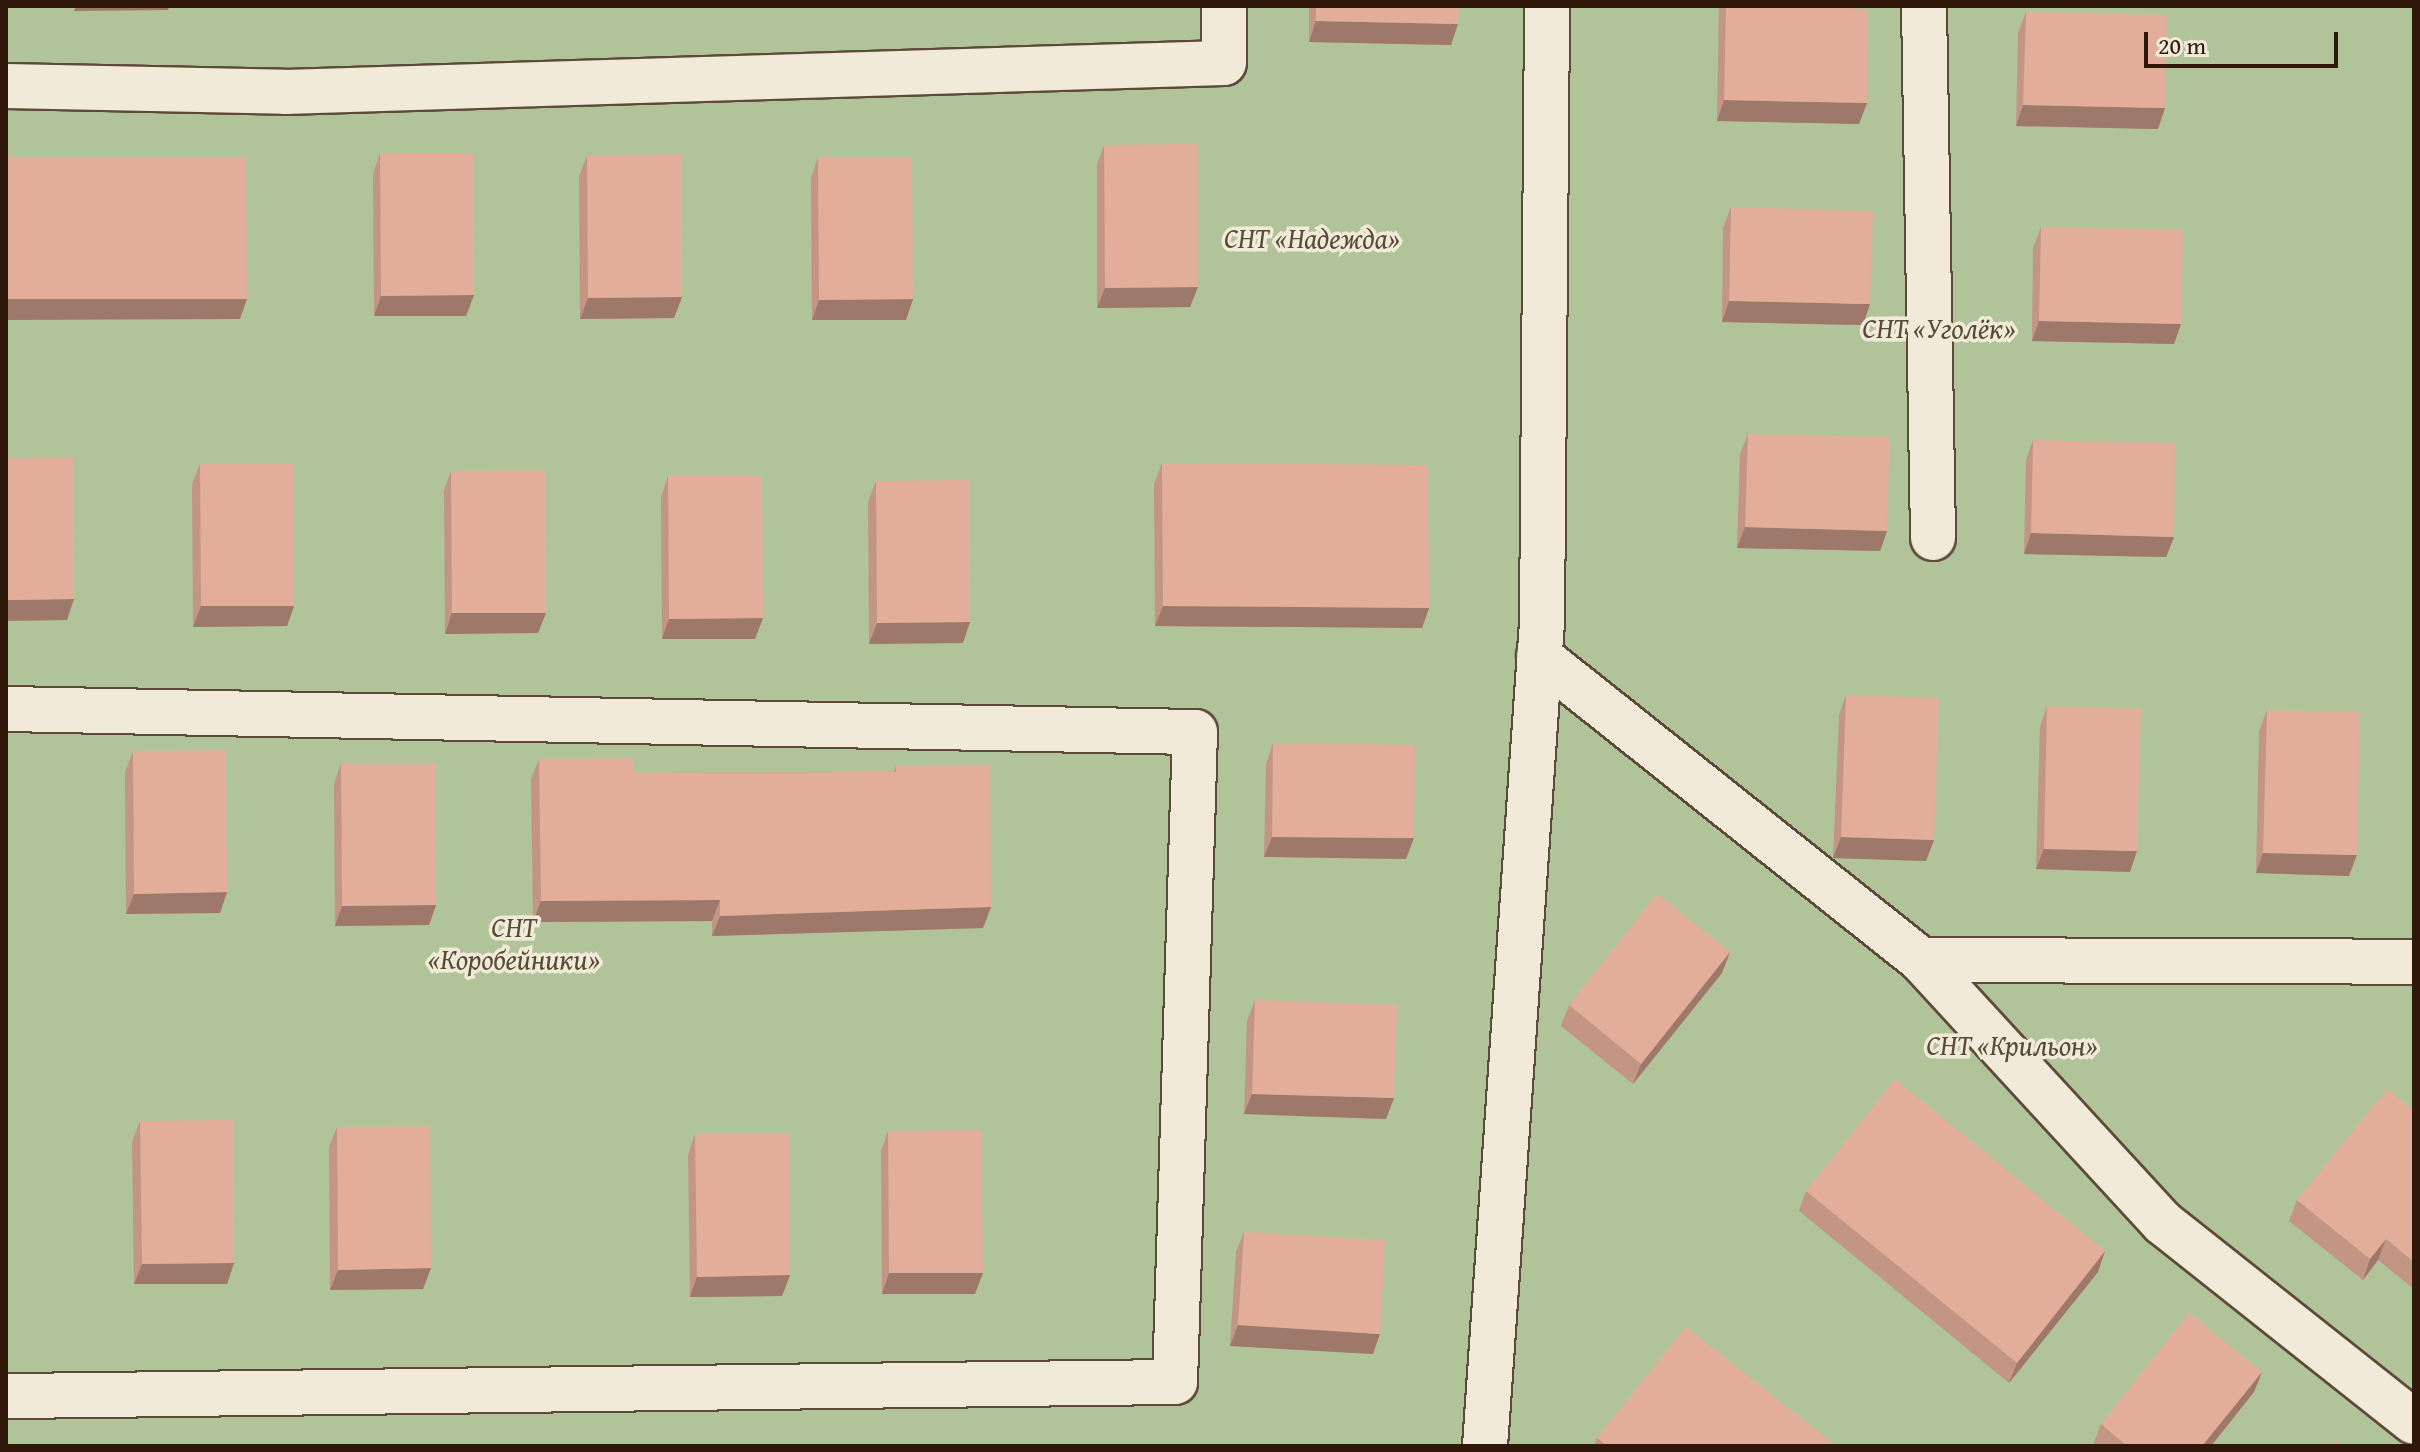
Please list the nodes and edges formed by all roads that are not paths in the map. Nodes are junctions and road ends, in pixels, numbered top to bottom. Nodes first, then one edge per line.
1 (1224, 6) edge
2 (1547, 6) edge
3 (1924, 6) edge
4 (6, 86) edge
5 (1933, 538) dead end
6 (1539, 656) junction
7 (6, 709) edge
8 (1921, 960) junction
9 (2414, 962) edge
10 (6, 1396) edge
11 (2414, 1422) edge
12 (1485, 1446) edge

1 - 4 street
2 - 6 street
3 - 5 street
6 - 8 street
6 - 12 street
7 - 10 street
8 - 9 street
8 - 11 street

